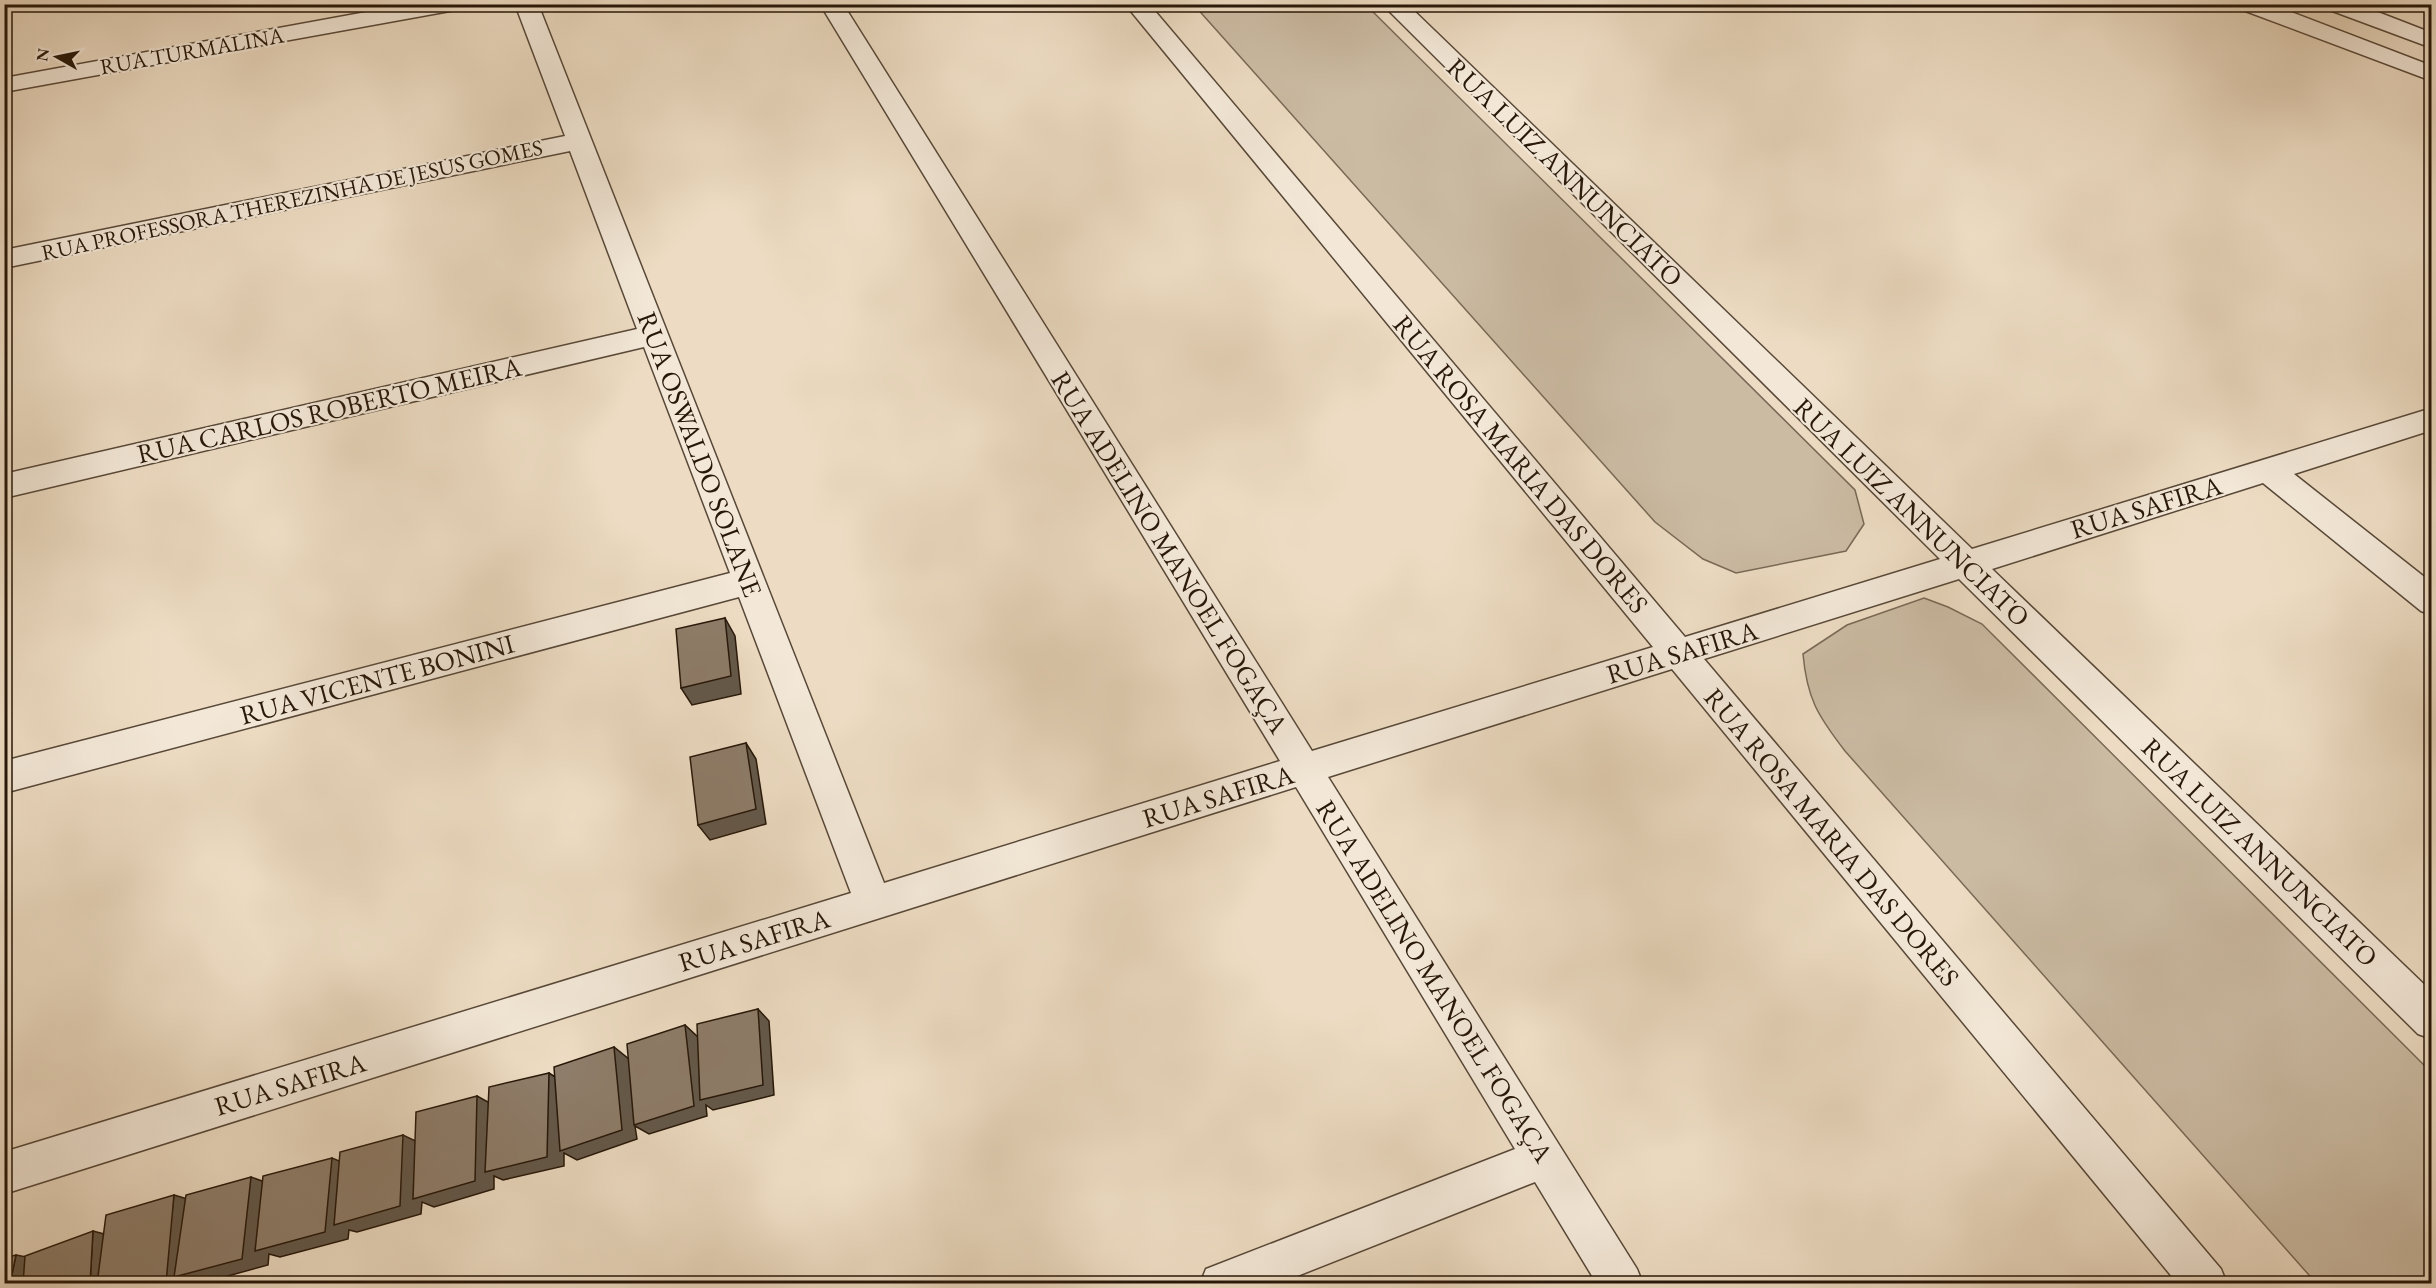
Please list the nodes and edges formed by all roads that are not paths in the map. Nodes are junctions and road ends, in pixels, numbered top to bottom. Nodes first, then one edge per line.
1 (450, 4) edge
2 (526, 4) edge
3 (831, 4) edge
4 (1136, 4) edge
5 (1393, 4) edge
6 (2248, 4) edge
7 (2335, 4) edge
8 (2427, 40) edge
9 (2404, 63) junction
10 (2432, 74) edge
11 (4, 85) edge
12 (579, 141) junction
13 (4, 259) edge
14 (654, 335) junction
15 (2432, 419) edge
16 (2268, 470) junction
17 (4, 486) edge
18 (1965, 564) junction
19 (749, 581) junction
20 (2432, 602) edge
21 (1678, 653) junction
22 (1304, 769) junction
23 (4, 777) edge
24 (873, 903) junction
25 (2432, 1020) edge
26 (1544, 1158) junction
27 (4, 1173) edge
28 (1221, 1284) edge
29 (1622, 1284) edge
30 (2206, 1284) edge

1 - 11 street, RUA TURMALINA
2 - 12 street, RUA OSWALDO SOLANE
3 - 22 street, RUA ADELINO MANOEL FOGAÇA
4 - 21 street, RUA ROSA MARIA DAS DORES
5 - 18 street, RUA LUIZ ANNUNCIATO
6 - 9 street
7 - 8 street
8 - 9 street
9 - 10 street
12 - 13 street, RUA PROFESSORA THEREZINHA DE JESUS GOMES
12 - 14 street, RUA OSWALDO SOLANE
14 - 17 street, RUA CARLOS ROBERTO MEIRA
14 - 19 street, RUA OSWALDO SOLANE
15 - 16 street, RUA SAFIRA
16 - 18 street, RUA SAFIRA
16 - 20 street
18 - 21 street, RUA SAFIRA
18 - 25 street, RUA LUIZ ANNUNCIATO
19 - 23 street, RUA VICENTE BONINI
19 - 24 street, RUA OSWALDO SOLANE
21 - 22 street, RUA SAFIRA
21 - 30 street, RUA ROSA MARIA DAS DORES
22 - 24 street, RUA SAFIRA
22 - 26 street, RUA ADELINO MANOEL FOGAÇA
24 - 27 street, RUA SAFIRA
26 - 28 street
26 - 29 street, RUA ADELINO MANOEL FOGAÇA

